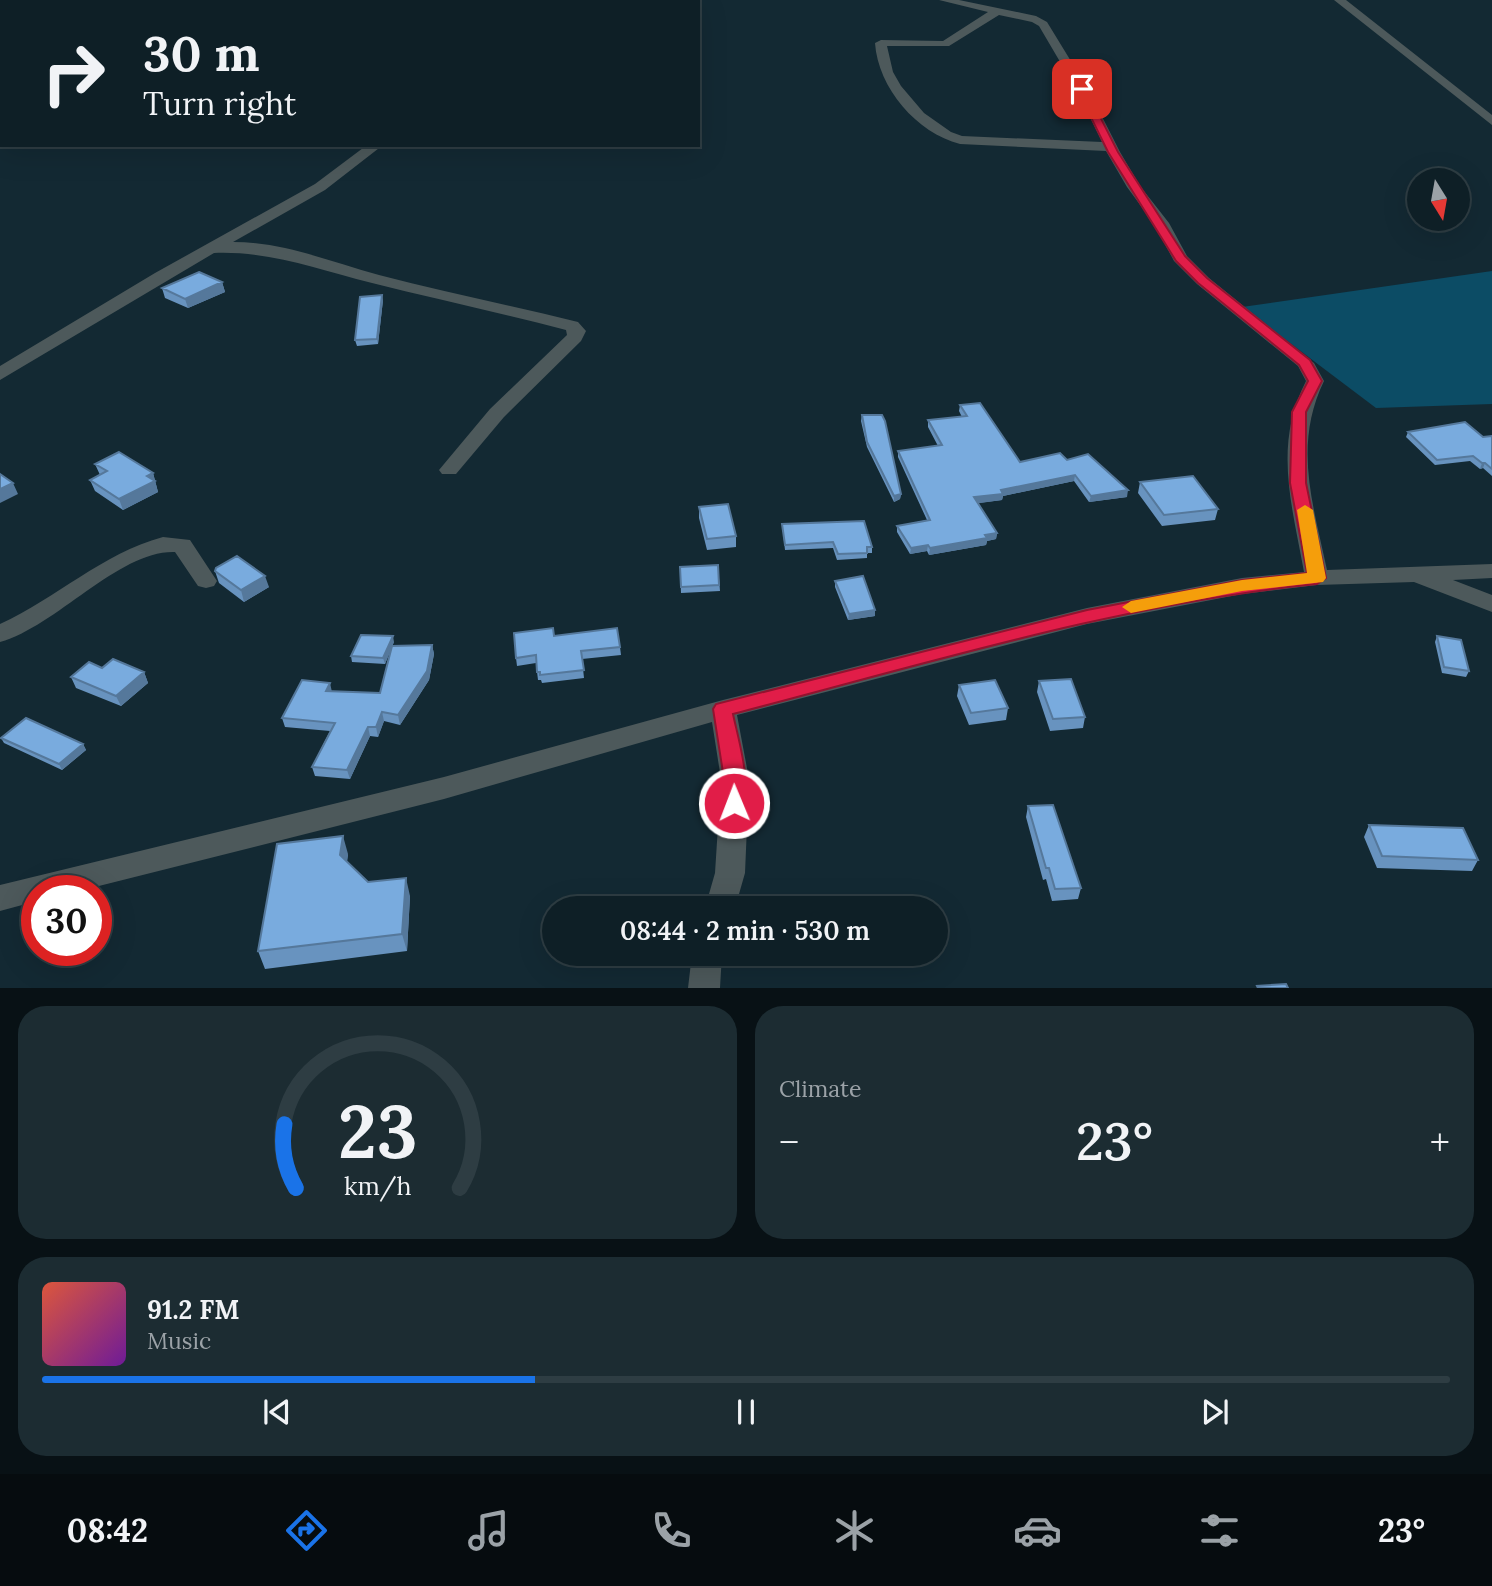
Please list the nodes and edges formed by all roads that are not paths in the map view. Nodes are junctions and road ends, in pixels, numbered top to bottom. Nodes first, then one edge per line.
1 (944, 0) edge
2 (1339, 0) edge
3 (996, 12) junction
4 (1492, 121) edge
5 (368, 147) edge
6 (1111, 148) junction
7 (215, 247) junction
8 (0, 374) edge
9 (449, 471) dead end
10 (1492, 571) edge
11 (1412, 573) junction
12 (1317, 578) junction
13 (206, 581) dead end
14 (1492, 604) edge
15 (0, 634) edge
16 (723, 709) junction
17 (723, 896) edge
18 (0, 898) edge
19 (706, 966) edge
20 (704, 988) edge

1 - 3 street
2 - 4 street
3 - 6 street
3 - 6 street
5 - 7 street
6 - 12 street
7 - 8 street
7 - 9 street
10 - 11 street
11 - 12 street
11 - 14 street
12 - 16 street
13 - 15 street
16 - 17 street
16 - 18 street
19 - 20 street

